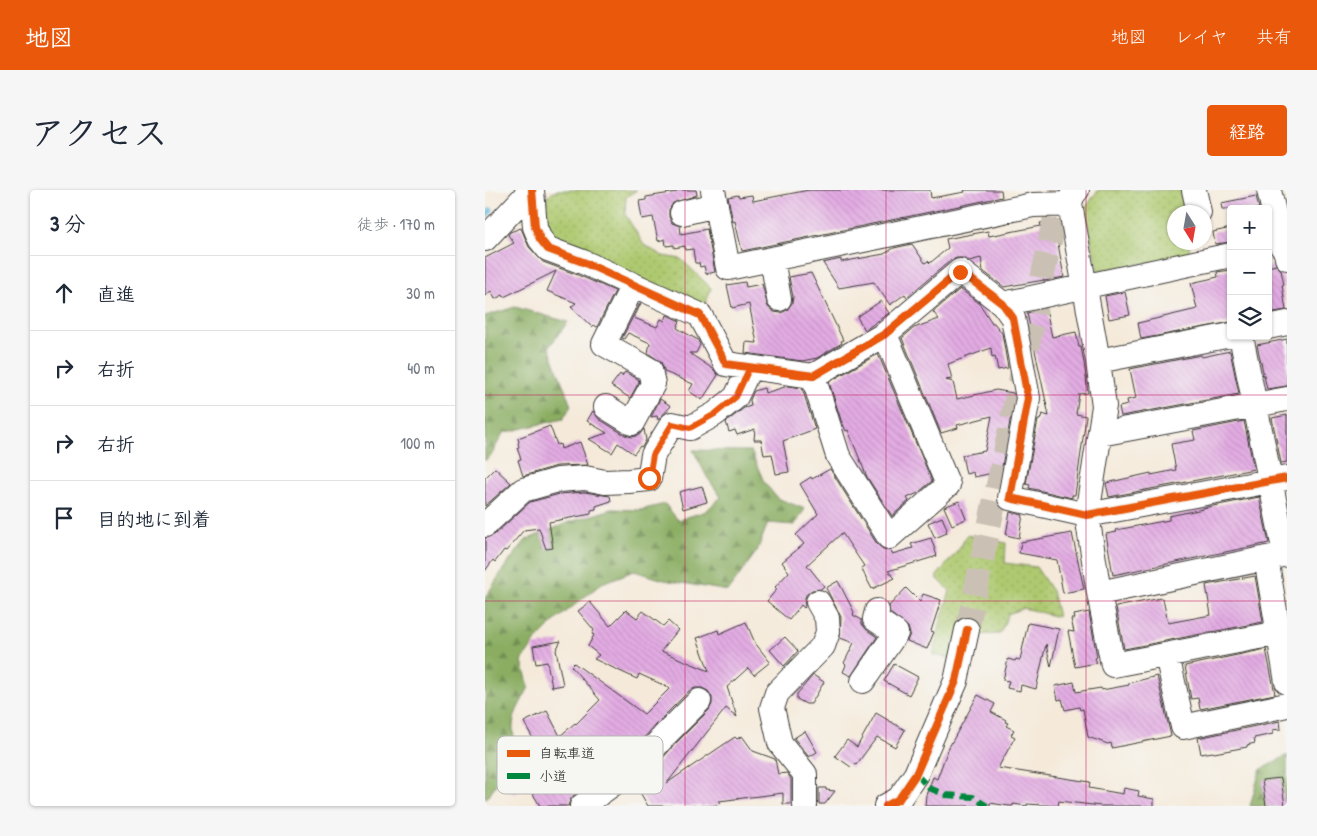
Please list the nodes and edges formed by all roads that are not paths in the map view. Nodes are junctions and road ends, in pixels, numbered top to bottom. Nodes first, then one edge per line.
1 (1194, 190) edge
2 (1269, 190) edge
3 (527, 192) edge
4 (1031, 197) edge
5 (1073, 197) edge
6 (715, 198) edge
7 (1197, 205) edge
8 (682, 213) dead end
9 (485, 239) edge
10 (1279, 250) edge
11 (1214, 252) edge
12 (772, 258) junction
13 (633, 285) junction
14 (1084, 286) junction
15 (779, 299) dead end
16 (1003, 304) junction
17 (1287, 324) edge
18 (1272, 326) edge
19 (885, 334) junction
20 (1227, 336) edge
21 (1242, 340) edge
22 (1098, 362) junction
23 (749, 369) junction
24 (813, 376) junction
25 (1287, 399) edge
26 (1255, 405) junction
27 (606, 407) dead end
28 (1100, 434) junction
29 (1279, 480) edge
30 (1087, 515) junction
31 (485, 525) edge
32 (1279, 555) edge
33 (1099, 593) junction
34 (818, 602) dead end
35 (877, 611) dead end
36 (967, 630) tunnel mouth
37 (1279, 633) junction
38 (1167, 655) junction
39 (863, 681) dead end
40 (1287, 682) edge
41 (699, 701) dead end
42 (1287, 705) edge
43 (663, 737) edge
44 (599, 794) edge
45 (582, 806) edge
46 (805, 806) edge
47 (886, 806) edge

1 - 7 street
2 - 10 street
3 - 9 street
3 - 13 street
4 - 5 street
4 - 12 street
5 - 14 street
6 - 8 street
6 - 12 street
11 - 14 street
12 - 15 street
13 - 23 street
13 - 27 street
14 - 16 street
14 - 22 street
16 - 19 street
16 - 30 street
17 - 18 street
19 - 24 street
19 - 24 street
20 - 22 street
21 - 26 street
22 - 28 street
23 - 24 street
23 - 31 street
25 - 26 street
26 - 28 street
26 - 29 street
28 - 30 street
29 - 30 street
29 - 32 street
30 - 33 street
32 - 33 street
32 - 37 street
33 - 38 street
34 - 46 street
35 - 39 street
36 - 47 street
37 - 38 street
37 - 40 street
38 - 42 street
41 - 43 street
44 - 45 street

